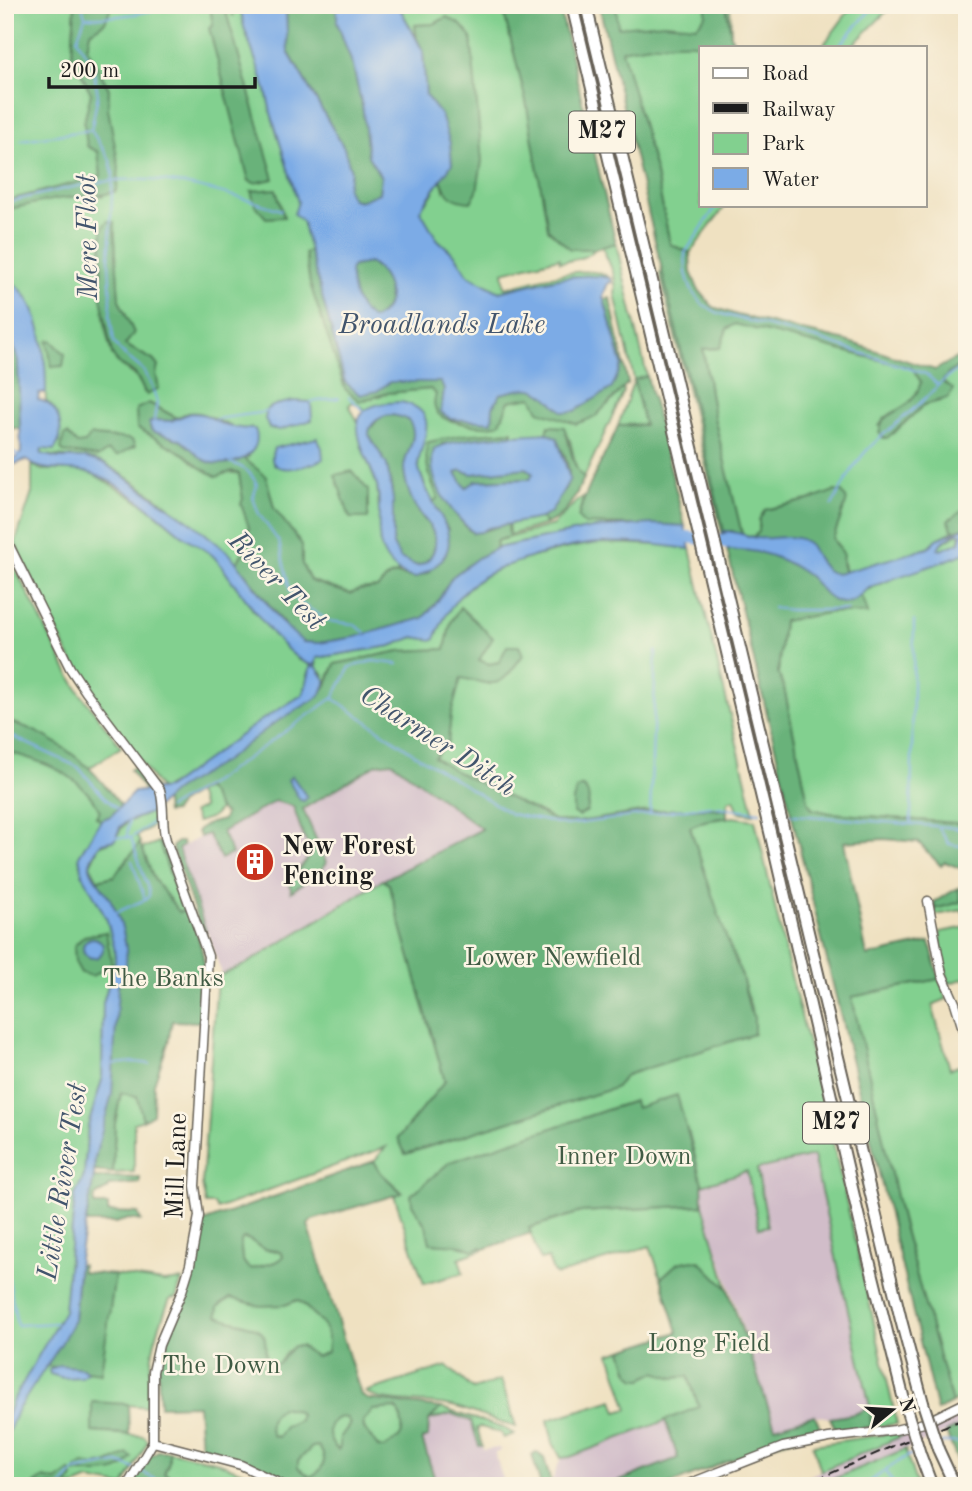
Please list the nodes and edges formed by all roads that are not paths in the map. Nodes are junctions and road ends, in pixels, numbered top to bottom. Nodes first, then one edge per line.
1 (572, 5) edge
2 (586, 5) edge
3 (5, 537) edge
4 (928, 901) dead end
5 (967, 1042) edge
6 (967, 1402) edge
7 (153, 1442) junction
8 (127, 1486) edge
9 (285, 1486) edge
10 (683, 1486) edge
11 (930, 1486) edge
12 (953, 1486) edge

1 - 11 highway, M27, bridge
2 - 12 highway, M27, bridge
3 - 7 street, Mill Lane
4 - 5 street
6 - 10 street
7 - 8 street
7 - 9 street

